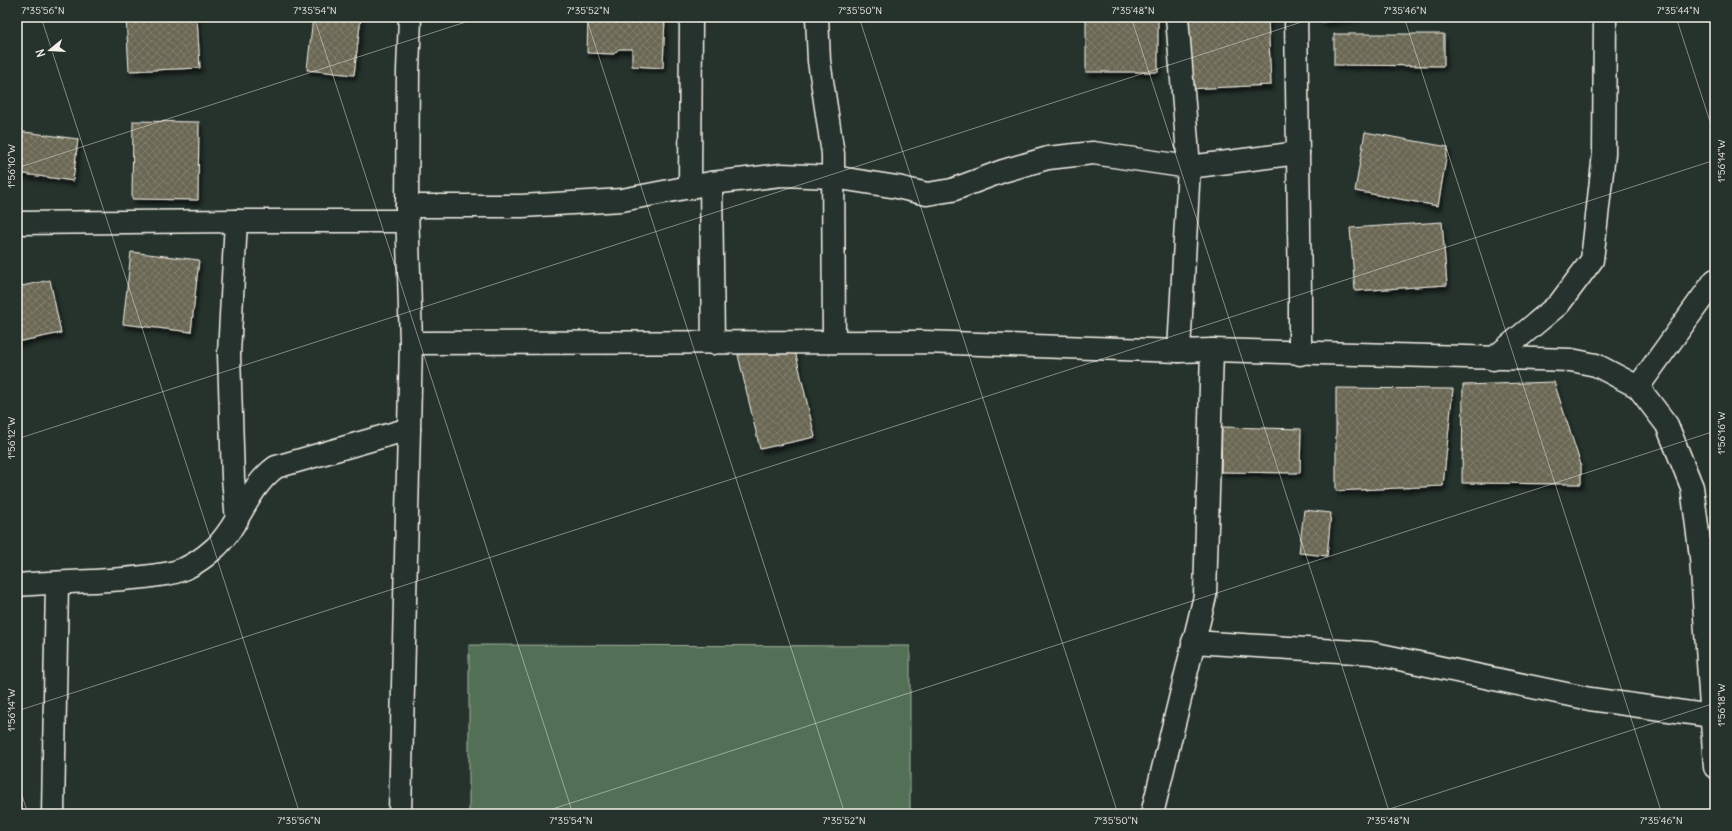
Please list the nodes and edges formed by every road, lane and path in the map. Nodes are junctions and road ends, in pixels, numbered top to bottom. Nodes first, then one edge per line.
1 (410, 17) edge
2 (691, 17) edge
3 (817, 17) edge
4 (1177, 17) edge
5 (1296, 17) edge
6 (1605, 17) edge
7 (1298, 153) junction
8 (1189, 167) junction
9 (833, 177) junction
10 (711, 183) junction
11 (690, 188) junction
12 (407, 214) junction
13 (236, 221) junction
14 (17, 223) edge
15 (1715, 280) edge
16 (834, 342) junction
17 (411, 343) junction
18 (713, 343) junction
19 (1212, 350) junction
20 (1179, 351) junction
21 (1300, 354) junction
22 (1494, 359) junction
23 (1638, 387) junction
24 (409, 429) junction
25 (237, 520) junction
26 (57, 583) junction
27 (17, 585) edge
28 (1193, 642) junction
29 (1712, 716) junction
30 (1715, 767) edge
31 (52, 814) edge
32 (400, 814) edge
33 (1152, 814) edge

1 - 12 street
2 - 11 street
3 - 9 street
4 - 8 street
5 - 7 street
6 - 22 street
7 - 8 street
7 - 21 street
8 - 9 street
8 - 20 street
9 - 10 street
9 - 16 street
10 - 11 street
10 - 18 street
11 - 12 street
12 - 13 street
12 - 17 street
13 - 14 street
13 - 25 street
15 - 23 street
16 - 18 street
16 - 20 street
17 - 18 street
17 - 24 street
19 - 20 street
19 - 21 street
19 - 28 street
21 - 22 street
22 - 23 street
23 - 29 street
24 - 25 street
24 - 32 street
25 - 26 street
26 - 27 street
26 - 31 street
28 - 29 street
28 - 33 street
29 - 30 street

